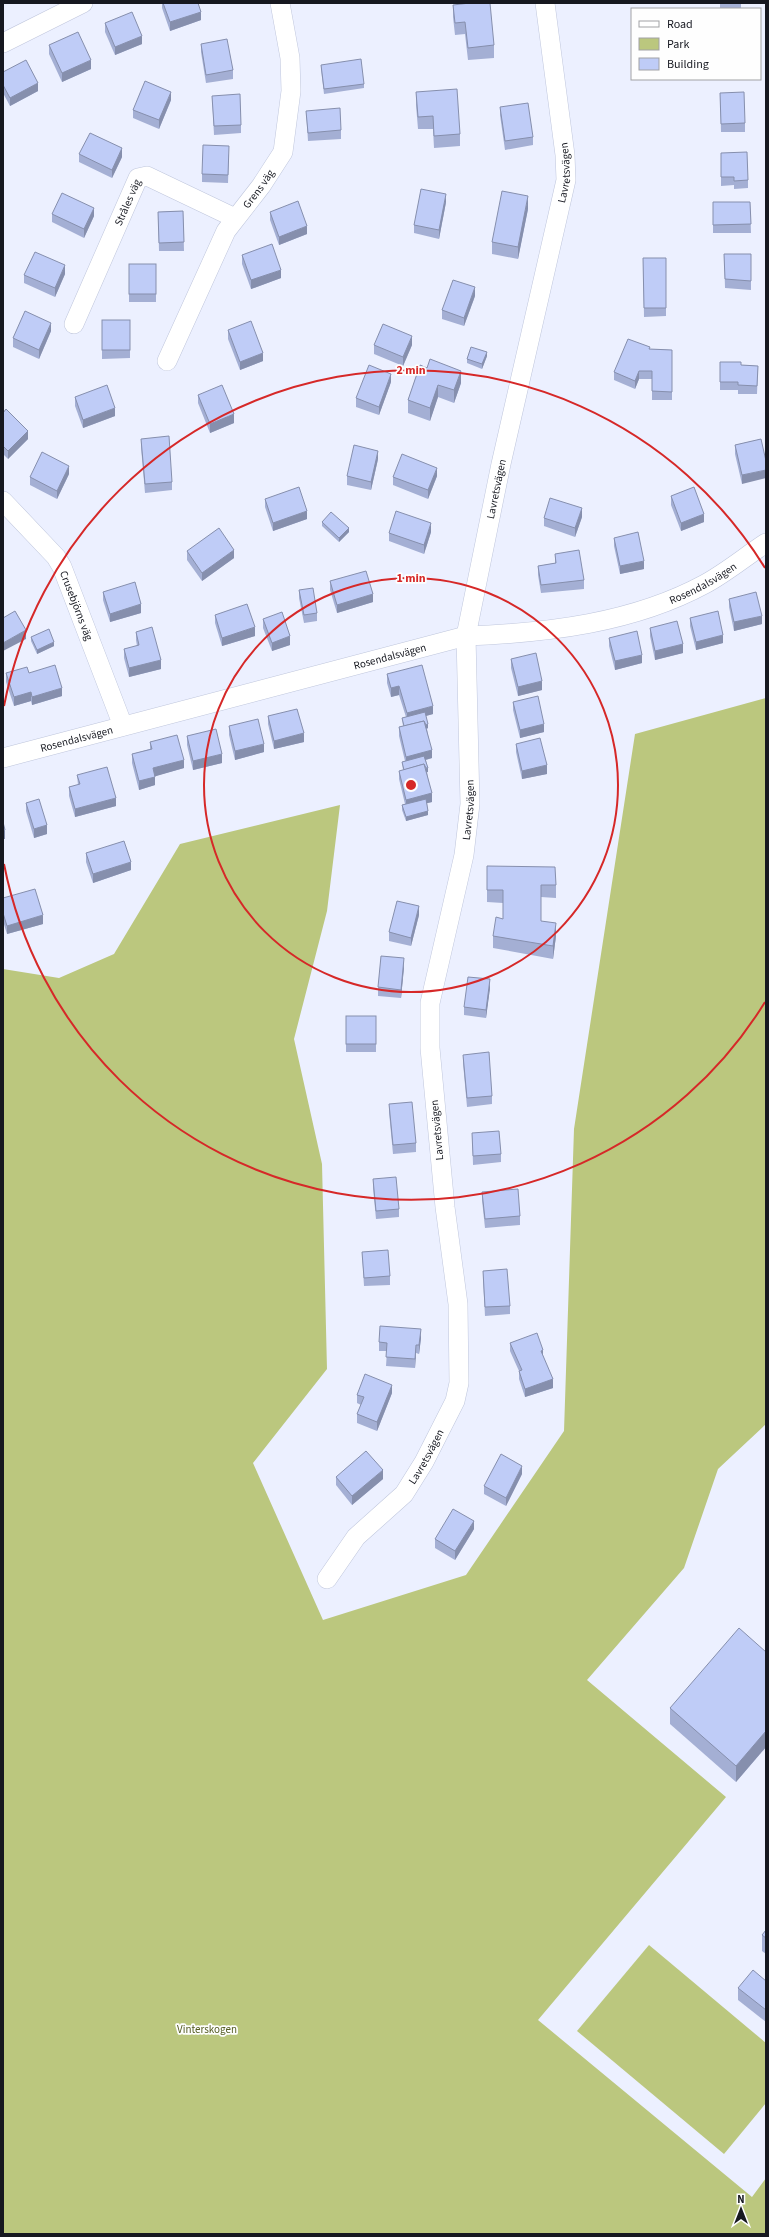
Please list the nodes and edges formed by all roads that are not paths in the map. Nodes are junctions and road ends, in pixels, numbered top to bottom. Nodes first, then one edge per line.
1 (83, 3) edge
2 (280, 3) edge
3 (545, 3) edge
4 (3, 43) edge
5 (235, 218) junction
6 (74, 324) dead end
7 (167, 361) dead end
8 (3, 501) edge
9 (766, 543) edge
10 (466, 636) junction
11 (123, 726) junction
12 (3, 758) edge
13 (327, 1579) dead end

1 - 4 street
2 - 5 street, Grens väg
3 - 10 street, Lavretsvägen
5 - 6 street, Stråles väg
5 - 7 street, Grens väg
8 - 11 street, Crusebjörns väg
9 - 10 street, Rosendalsvägen
10 - 11 street, Rosendalsvägen
10 - 13 street, Lavretsvägen
11 - 12 street, Rosendalsvägen

